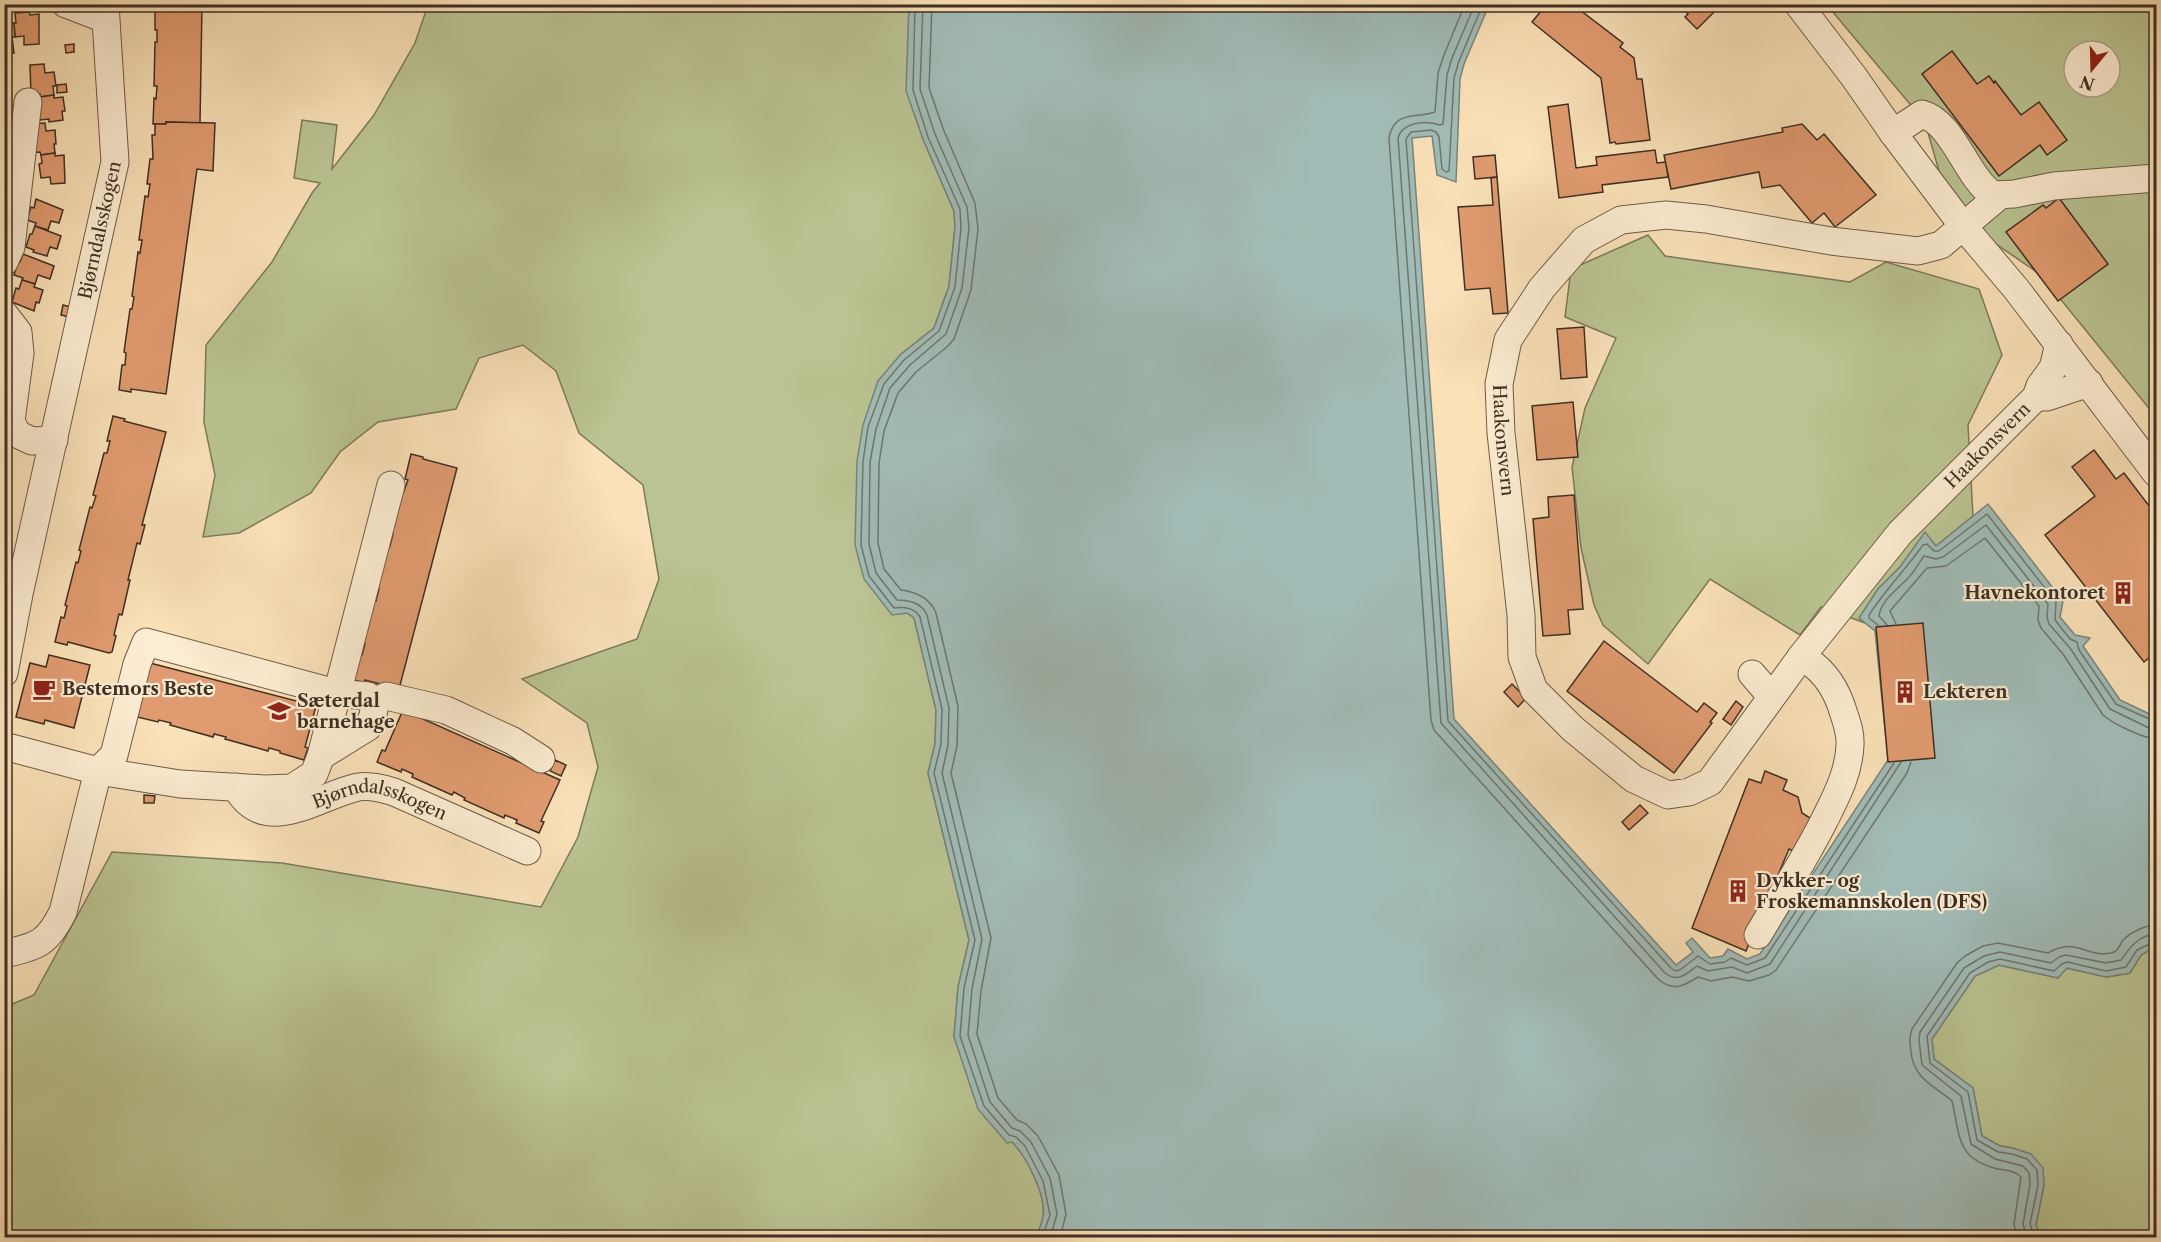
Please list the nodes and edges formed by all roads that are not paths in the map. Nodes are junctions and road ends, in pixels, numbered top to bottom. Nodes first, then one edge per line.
1 (66, 4) edge
2 (1798, 4) edge
3 (105, 12) edge
4 (28, 102) dead end
5 (1893, 133) junction
6 (2157, 178) edge
7 (1999, 196) junction
8 (1963, 226) junction
9 (4, 262) edge
10 (4, 314) edge
11 (2059, 344) junction
12 (2089, 383) junction
13 (2036, 397) junction
14 (54, 440) junction
15 (2157, 473) edge
16 (391, 485) dead end
17 (12, 593) edge
18 (1801, 657) junction
19 (4, 673) edge
20 (1752, 674) dead end
21 (336, 693) junction
22 (1771, 696) junction
23 (375, 702) junction
24 (4, 746) edge
25 (321, 756) junction
26 (541, 759) dead end
27 (98, 771) junction
28 (236, 787) junction
29 (527, 851) dead end
30 (1758, 935) dead end
31 (4, 954) edge

1 - 3 street, Bjørndalsskogen
2 - 5 street
3 - 14 street, Bjørndalsskogen
4 - 9 street
5 - 7 street
5 - 8 street
6 - 7 street, Haakonsvern
7 - 8 street, Haakonsvern
8 - 11 street
8 - 22 street, Haakonsvern
10 - 14 street
11 - 12 street
11 - 13 street, Haakonsvern
12 - 13 street, Haakonsvern
12 - 15 street
13 - 18 street, Haakonsvern
14 - 17 street, Bjørndalsskogen
16 - 21 street, Bjørndalsskogen
17 - 19 street, Bjørndalsskogen
18 - 22 street, Haakonsvern
18 - 30 street
20 - 22 street
21 - 23 street
21 - 25 street, Bjørndalsskogen
21 - 27 street
23 - 25 street
23 - 26 street
24 - 27 street, Bjørndalsskogen
25 - 28 street, Bjørndalsskogen
27 - 28 street, Bjørndalsskogen
27 - 31 street
28 - 29 street, Bjørndalsskogen

